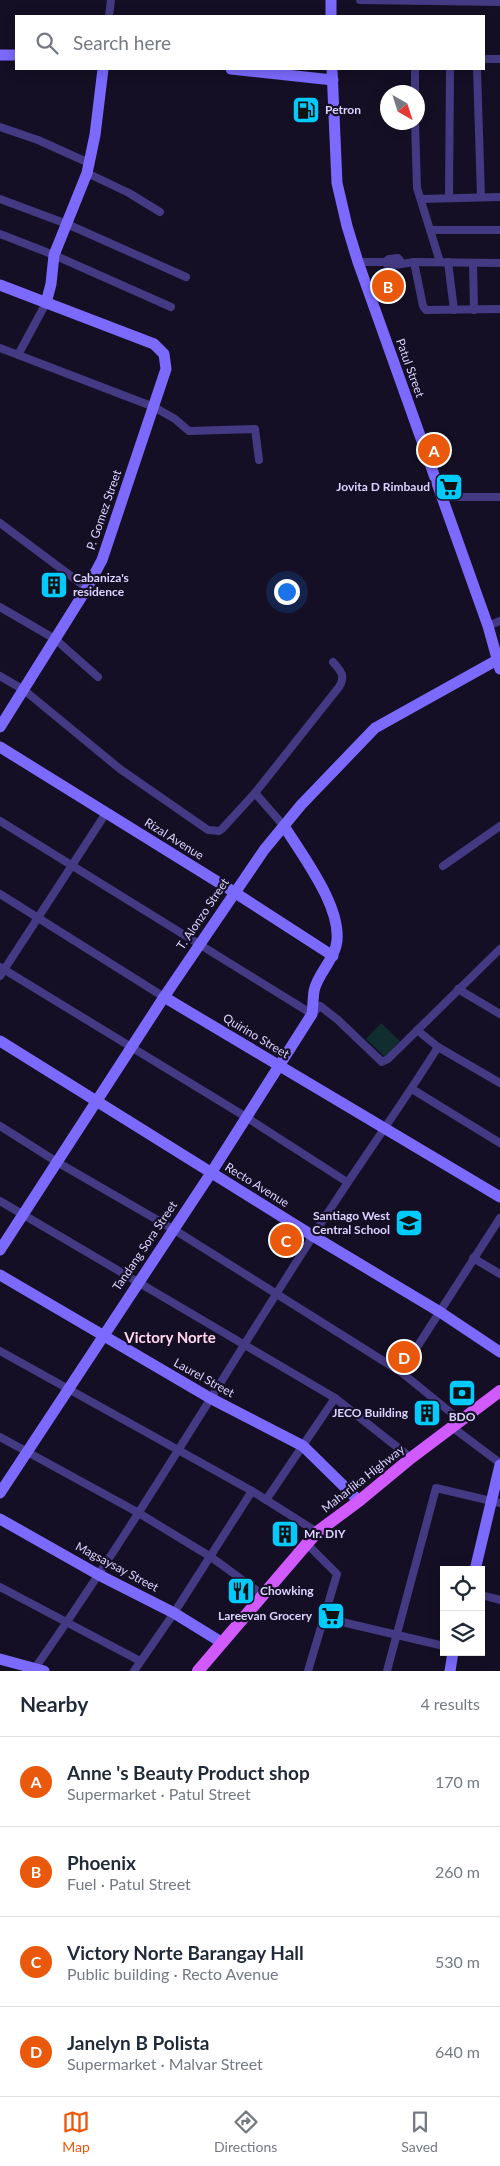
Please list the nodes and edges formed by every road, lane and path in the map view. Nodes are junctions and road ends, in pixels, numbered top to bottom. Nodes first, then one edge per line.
1 (111, 0) edge
2 (331, 0) edge
3 (360, 0) edge
4 (500, 2) edge
5 (109, 15) edge
6 (331, 15) edge
7 (0, 55) edge
8 (15, 55) edge
9 (485, 59) edge
10 (500, 59) edge
11 (103, 70) edge
12 (251, 70) edge
13 (414, 70) edge
14 (450, 70) edge
15 (477, 70) edge
16 (333, 74) edge
17 (415, 85) edge
18 (0, 128) edge
19 (415, 130) edge
20 (88, 168) junction
21 (449, 197) junction
22 (481, 197) junction
23 (500, 197) edge
24 (421, 198) junction
25 (0, 199) edge
26 (160, 212) dead end
27 (67, 224) junction
28 (430, 230) junction
29 (500, 230) edge
30 (0, 234) edge
31 (54, 255) junction
32 (358, 262) junction
33 (414, 262) junction
34 (444, 262) junction
35 (473, 263) junction
36 (500, 264) edge
37 (186, 277) dead end
38 (0, 285) edge
39 (46, 303) junction
40 (171, 307) dead end
41 (500, 309) edge
42 (454, 310) junction
43 (474, 310) junction
44 (0, 348) edge
45 (18, 354) junction
46 (154, 407) junction
47 (259, 460) dead end
48 (442, 497) junction
49 (500, 497) edge
50 (0, 523) edge
51 (87, 588) junction
52 (0, 607) edge
53 (500, 622) edge
54 (488, 626) junction
55 (55, 639) junction
56 (333, 662) dead end
57 (498, 665) edge
58 (0, 676) edge
59 (98, 677) dead end
60 (24, 690) junction
61 (0, 727) edge
62 (0, 747) edge
63 (255, 793) junction
64 (106, 813) junction
65 (0, 821) edge
66 (284, 826) junction
67 (500, 826) edge
68 (73, 864) junction
69 (443, 866) dead end
70 (234, 892) junction
71 (0, 894) edge
72 (38, 917) junction
73 (199, 945) junction
74 (500, 948) edge
75 (332, 956) junction
76 (1, 971) edge
77 (458, 989) junction
78 (164, 997) junction
79 (312, 1014) junction
80 (500, 1014) edge
81 (417, 1030) junction
82 (0, 1041) edge
83 (131, 1046) junction
84 (438, 1047) junction
85 (279, 1067) junction
86 (500, 1083) edge
87 (412, 1089) junction
88 (97, 1100) junction
89 (246, 1117) junction
90 (0, 1126) edge
91 (384, 1128) junction
92 (500, 1143) edge
93 (57, 1162) junction
94 (211, 1173) junction
95 (348, 1182) junction
96 (500, 1198) edge
97 (0, 1201) edge
98 (23, 1215) junction
99 (500, 1218) edge
100 (173, 1228) junction
101 (312, 1236) junction
102 (0, 1250) edge
103 (473, 1258) junction
104 (500, 1274) edge
105 (0, 1275) edge
106 (138, 1281) junction
107 (277, 1292) junction
108 (440, 1312) junction
109 (102, 1335) junction
110 (245, 1343) junction
111 (0, 1351) edge
112 (500, 1352) edge
113 (401, 1372) junction
114 (68, 1389) junction
115 (500, 1391) edge
116 (210, 1398) junction
117 (335, 1398) junction
118 (456, 1423) junction
119 (0, 1437) edge
120 (303, 1446) junction
121 (178, 1449) junction
122 (26, 1451) junction
123 (411, 1458) junction
124 (500, 1464) edge
125 (252, 1491) junction
126 (0, 1493) edge
127 (266, 1500) junction
128 (359, 1501) junction
129 (496, 1502) edge
130 (137, 1512) junction
131 (0, 1519) edge
132 (316, 1532) junction
133 (306, 1543) junction
134 (211, 1557) junction
135 (475, 1566) edge
136 (99, 1575) junction
137 (0, 1588) edge
138 (262, 1595) junction
139 (485, 1596) edge
140 (500, 1600) edge
141 (174, 1613) junction
142 (325, 1618) junction
143 (67, 1621) junction
144 (398, 1635) junction
145 (221, 1642) junction
146 (440, 1645) edge
147 (452, 1656) edge
148 (0, 1659) edge
149 (140, 1661) junction
150 (37, 1670) edge
151 (134, 1671) edge
152 (198, 1671) edge
153 (308, 1671) edge
154 (387, 1671) edge
155 (450, 1671) edge

1 - 5 street
2 - 6 street
3 - 4 street
7 - 8 street
9 - 10 street
11 - 20 street
12 - 16 street
13 - 17 street
14 - 21 street
15 - 22 street
16 - 32 street, Patul Street
18 - 20 street
19 - 24 street
20 - 26 street
20 - 27 street
21 - 22 street
21 - 24 street
22 - 23 street
24 - 28 street
25 - 27 street
27 - 31 street
27 - 37 street
28 - 29 street
28 - 34 street
30 - 31 street
31 - 39 street
31 - 40 street
32 - 33 street
32 - 48 street, Patul Street
33 - 34 street
33 - 42 street
34 - 35 street
34 - 42 street
35 - 36 street
35 - 43 street
38 - 39 street
39 - 45 street
39 - 46 street, P. Gomez Street
41 - 43 street
42 - 43 street
44 - 45 street
45 - 46 street
46 - 47 street
46 - 51 street, P. Gomez Street
48 - 49 street
48 - 54 street, Patul Street
50 - 51 street
51 - 55 street, P. Gomez Street
52 - 55 street
53 - 54 street
54 - 57 street, Patul Street
55 - 59 street
55 - 60 street, P. Gomez Street
56 - 63 street
57 - 66 street, T. Alonzo Street
58 - 60 street
60 - 61 street, P. Gomez Street
60 - 63 street
62 - 64 street, Rizal Avenue
63 - 66 street
64 - 68 street
64 - 70 street, Rizal Avenue
65 - 68 street
66 - 70 street, T. Alonzo Street
66 - 75 street
67 - 69 street
68 - 72 street
68 - 73 street
70 - 73 street, T. Alonzo Street
70 - 75 street, Rizal Avenue
71 - 72 street, Quirino Street
72 - 76 street
72 - 78 street, Quirino Street
73 - 78 street, T. Alonzo Street
73 - 79 street
74 - 77 street
75 - 79 street
76 - 83 street
77 - 80 street
77 - 81 street
78 - 83 street, T. Alonzo Street
78 - 85 street, Quirino Street
79 - 81 street
79 - 85 street, Tandang Sora Street
81 - 84 street
82 - 88 street, Recto Avenue
83 - 88 street, T. Alonzo Street
83 - 89 street
84 - 86 street
84 - 87 street
85 - 89 street, Tandang Sora Street
85 - 91 street, Quirino Street
87 - 91 street
87 - 92 street
88 - 93 street, T. Alonzo Street
88 - 94 street, Recto Avenue
89 - 94 street, Tandang Sora Street
89 - 95 street
90 - 93 street
91 - 95 street
91 - 96 street, Quirino Street
93 - 98 street, T. Alonzo Street
93 - 100 street
94 - 100 street, Tandang Sora Street
94 - 101 street, Recto Avenue
95 - 101 street
97 - 98 street
98 - 102 street, T. Alonzo Street
98 - 106 street
99 - 103 street
100 - 106 street, Tandang Sora Street
100 - 107 street
101 - 107 street
101 - 108 street, Recto Avenue
103 - 104 street
103 - 108 street
105 - 109 street, Laurel Street
106 - 109 street, Tandang Sora Street
106 - 110 street
107 - 110 street
107 - 113 street
108 - 112 street, Recto Avenue
108 - 113 street
109 - 114 street, Tandang Sora Street
109 - 116 street, Laurel Street
110 - 116 street
110 - 117 street
111 - 114 street
113 - 118 street
114 - 121 street
114 - 122 street, Tandang Sora Street
115 - 118 main road, Maharlika Highway
116 - 120 street, Laurel Street
116 - 121 street
117 - 120 street
117 - 123 street
118 - 123 main road, Maharlika Highway
118 - 124 street
119 - 122 street
120 - 127 street
120 - 128 street, Laurel Street
121 - 125 street
121 - 130 street
122 - 126 street, Tandang Sora Street
122 - 130 street
123 - 128 main road, Maharlika Highway
124 - 129 street
125 - 127 street
125 - 134 street
127 - 132 street
128 - 132 main road, Maharlika Highway
129 - 135 street
129 - 144 street
130 - 134 street
130 - 136 street
131 - 136 street, Magsaysay Street
132 - 133 main road, Maharlika Highway
133 - 138 main road, Maharlika Highway
133 - 142 street
134 - 138 street
134 - 141 street
136 - 141 street, Magsaysay Street
136 - 143 street
137 - 143 street
138 - 145 main road, Maharlika Highway
139 - 140 street
141 - 145 street, Magsaysay Street
141 - 149 street
142 - 144 street
142 - 153 street
143 - 149 street
143 - 150 street
144 - 146 street
144 - 154 street
145 - 152 main road, Maharlika Highway
147 - 155 street
148 - 150 street
149 - 151 street

